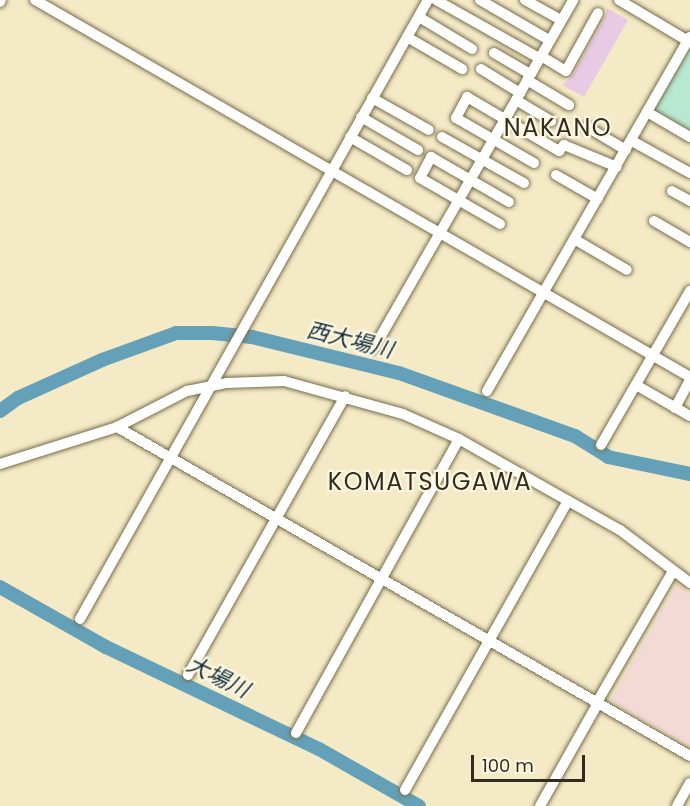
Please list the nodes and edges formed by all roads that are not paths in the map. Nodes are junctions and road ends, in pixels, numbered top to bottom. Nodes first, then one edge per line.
1 (35, 0) edge
2 (428, 0) edge
3 (436, 0) edge
4 (480, 0) edge
5 (525, 0) edge
6 (573, 0) edge
7 (619, 0) edge
8 (598, 13) dead end
9 (419, 17) junction
10 (561, 20) junction
11 (407, 37) junction
12 (689, 39) edge
13 (549, 40) junction
14 (472, 49) dead end
15 (494, 53) dead end
16 (540, 57) junction
17 (462, 69) dead end
18 (481, 69) dead end
19 (529, 77) junction
20 (518, 96) junction
21 (372, 98) junction
22 (569, 105) dead end
23 (647, 112) junction
24 (362, 117) junction
25 (504, 120) junction
26 (550, 121) dead end
27 (587, 127) dead end
28 (429, 130) dead end
29 (350, 137) junction
30 (442, 137) dead end
31 (690, 137) edge
32 (494, 140) junction
33 (629, 146) junction
34 (418, 150) dead end
35 (482, 160) junction
36 (534, 164) dead end
37 (617, 167) junction
38 (407, 170) dead end
39 (331, 171) junction
40 (690, 173) edge
41 (556, 175) dead end
42 (471, 180) junction
43 (524, 183) dead end
44 (672, 191) dead end
45 (598, 199) junction
46 (459, 201) junction
47 (690, 201) edge
48 (509, 202) dead end
49 (654, 221) dead end
50 (500, 224) dead end
51 (439, 233) junction
52 (574, 239) junction
53 (690, 242) edge
54 (627, 270) dead end
55 (690, 291) edge
56 (543, 293) junction
57 (374, 348) dead end
58 (653, 356) junction
59 (690, 379) edge
60 (210, 385) junction
61 (636, 385) junction
62 (487, 391) dead end
63 (345, 396) junction
64 (675, 408) junction
65 (690, 416) edge
66 (117, 427) junction
67 (459, 439) junction
68 (601, 445) dead end
69 (170, 458) junction
70 (0, 464) edge
71 (568, 501) junction
72 (276, 519) junction
73 (673, 571) junction
74 (380, 580) junction
75 (690, 583) edge
76 (80, 619) dead end
77 (488, 642) junction
78 (188, 675) dead end
79 (597, 704) junction
80 (296, 733) dead end
81 (690, 756) edge
82 (690, 783) edge
83 (405, 790) dead end
84 (540, 806) edge
85 (677, 806) edge

1 - 39 street
2 - 9 street
3 - 16 street
4 - 13 street
5 - 10 street
6 - 10 street
7 - 12 street
8 - 16 street
9 - 11 street
9 - 14 street
10 - 13 street
11 - 17 street
11 - 21 street
12 - 23 street
13 - 16 street
15 - 19 street
16 - 19 street
18 - 20 street
19 - 20 street
19 - 22 street
20 - 25 street
20 - 26 street
21 - 24 street
21 - 28 street
23 - 31 street
23 - 33 street
24 - 29 street
24 - 34 street
25 - 32 street
25 - 32 street
25 - 37 street
27 - 33 street
29 - 38 street
29 - 39 street
30 - 35 street
32 - 35 street
32 - 36 street
33 - 37 street
33 - 40 street
35 - 42 street
35 - 43 street
37 - 45 street
39 - 51 street
39 - 60 street
41 - 45 street
42 - 46 street
42 - 46 street
42 - 48 street
44 - 47 street
45 - 52 street
46 - 50 street
46 - 51 street
49 - 53 street
51 - 56 street
51 - 57 street
52 - 54 street
52 - 56 street
55 - 58 street
56 - 58 street
56 - 62 street
58 - 59 street
58 - 61 street
59 - 64 street
60 - 63 street
60 - 66 street
60 - 69 street
61 - 64 street
61 - 68 street
63 - 67 street
63 - 72 street
64 - 65 street
66 - 69 street
66 - 70 street
67 - 71 street
67 - 74 street
69 - 72 street
69 - 76 street
71 - 73 street
71 - 77 street
72 - 74 street
72 - 78 street
73 - 75 street
73 - 79 street
74 - 77 street
74 - 80 street
77 - 79 street
77 - 83 street
79 - 81 street
79 - 84 street
82 - 85 street

